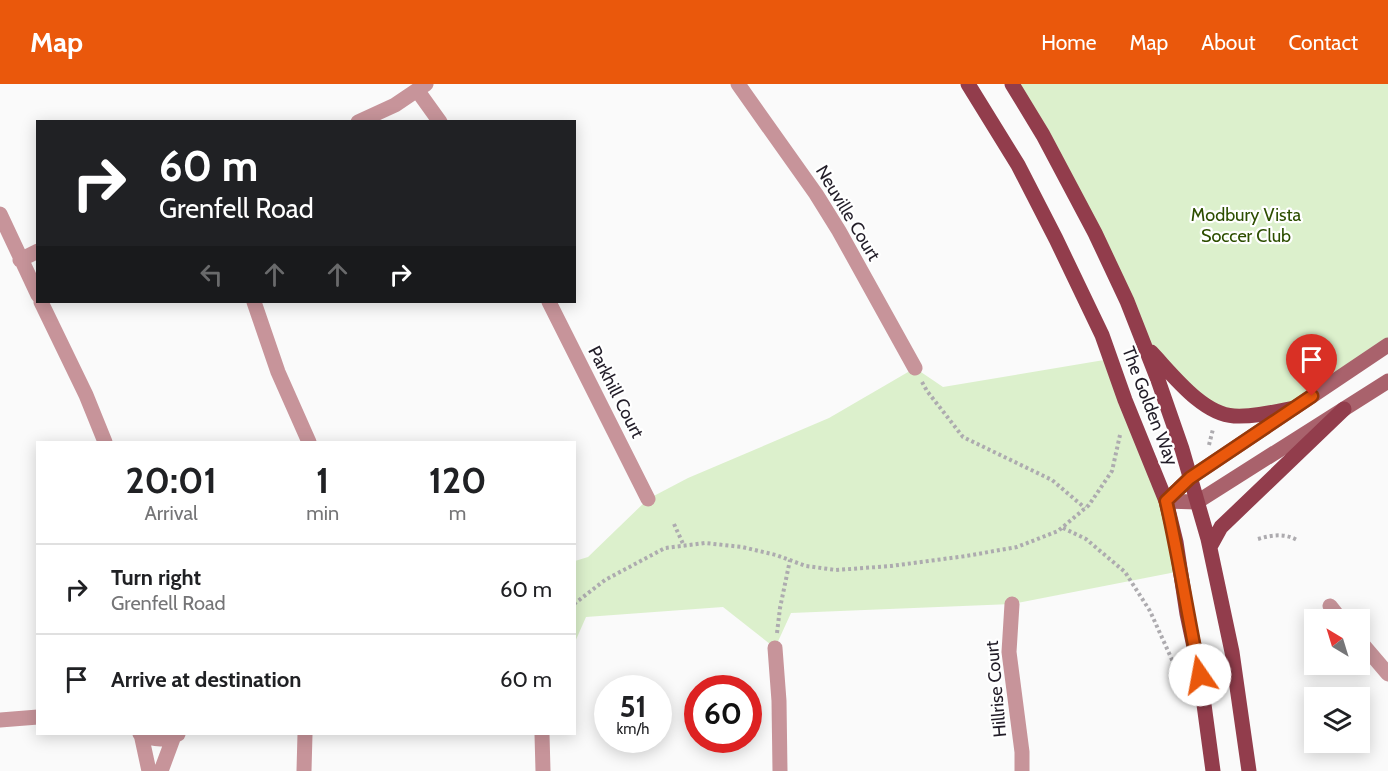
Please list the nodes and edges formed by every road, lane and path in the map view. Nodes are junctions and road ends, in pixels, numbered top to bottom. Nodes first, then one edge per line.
1 (738, 84) edge
2 (968, 84) edge
3 (1012, 84) edge
4 (422, 87) edge
5 (362, 120) edge
6 (439, 120) edge
7 (0, 214) edge
8 (36, 252) edge
9 (20, 260) junction
10 (36, 291) edge
11 (41, 303) edge
12 (254, 303) edge
13 (550, 303) edge
14 (1145, 345) junction
15 (1388, 345) edge
16 (915, 368) joint
17 (1388, 381) edge
18 (1128, 408) junction
19 (1294, 408) junction
20 (1344, 409) junction
21 (1214, 425) dead end
22 (105, 441) edge
23 (309, 441) edge
24 (1207, 455) dead end
25 (1190, 478) junction
26 (648, 500) dead end
27 (1166, 501) junction
28 (1197, 501) junction
29 (1085, 508) junction
30 (674, 524) dead end
31 (1062, 527) junction
32 (1258, 539) dead end
33 (1297, 540) dead end
34 (684, 546) junction
35 (1209, 547) junction
36 (790, 560) junction
37 (576, 602) edge
38 (1012, 604) dead end
39 (1330, 606) dead end
40 (1332, 609) edge
41 (775, 648) joint
42 (1370, 653) edge
43 (1173, 662) dead end
44 (1388, 674) edge
45 (36, 717) edge
46 (0, 720) edge
47 (141, 735) edge
48 (143, 735) edge
49 (176, 735) edge
50 (305, 735) edge
51 (542, 735) edge
52 (148, 771) edge
53 (161, 771) edge
54 (304, 771) edge
55 (543, 771) edge
56 (780, 771) edge
57 (1022, 771) edge
58 (1213, 771) edge
59 (1249, 771) edge

1 - 16 street, Neuville Court
2 - 18 main road, The Golden Way
3 - 14 main road, The Golden Way
4 - 5 street
4 - 6 street
7 - 9 street
8 - 9 street
9 - 10 street
11 - 22 street
12 - 23 street
13 - 26 street, Parkhill Court
14 - 19 main road
14 - 25 main road, The Golden Way
15 - 19 main road
16 - 29 path
17 - 20 main road
18 - 27 main road, The Golden Way
18 - 29 path
19 - 25 main road
20 - 28 main road
20 - 35 main road
21 - 24 path
25 - 27 main road
25 - 28 main road, The Golden Way
27 - 28 main road
27 - 58 main road, The Golden Way
28 - 35 main road, The Golden Way
29 - 31 path
30 - 34 path
31 - 36 path
31 - 43 path
32 - 33 path
34 - 36 path
34 - 37 path
35 - 59 main road, The Golden Way
36 - 41 path
38 - 57 street, Hillrise Court
39 - 40 street
41 - 56 street
42 - 44 street
45 - 46 street
47 - 52 street
48 - 49 street
49 - 53 street
50 - 54 street
51 - 55 street

